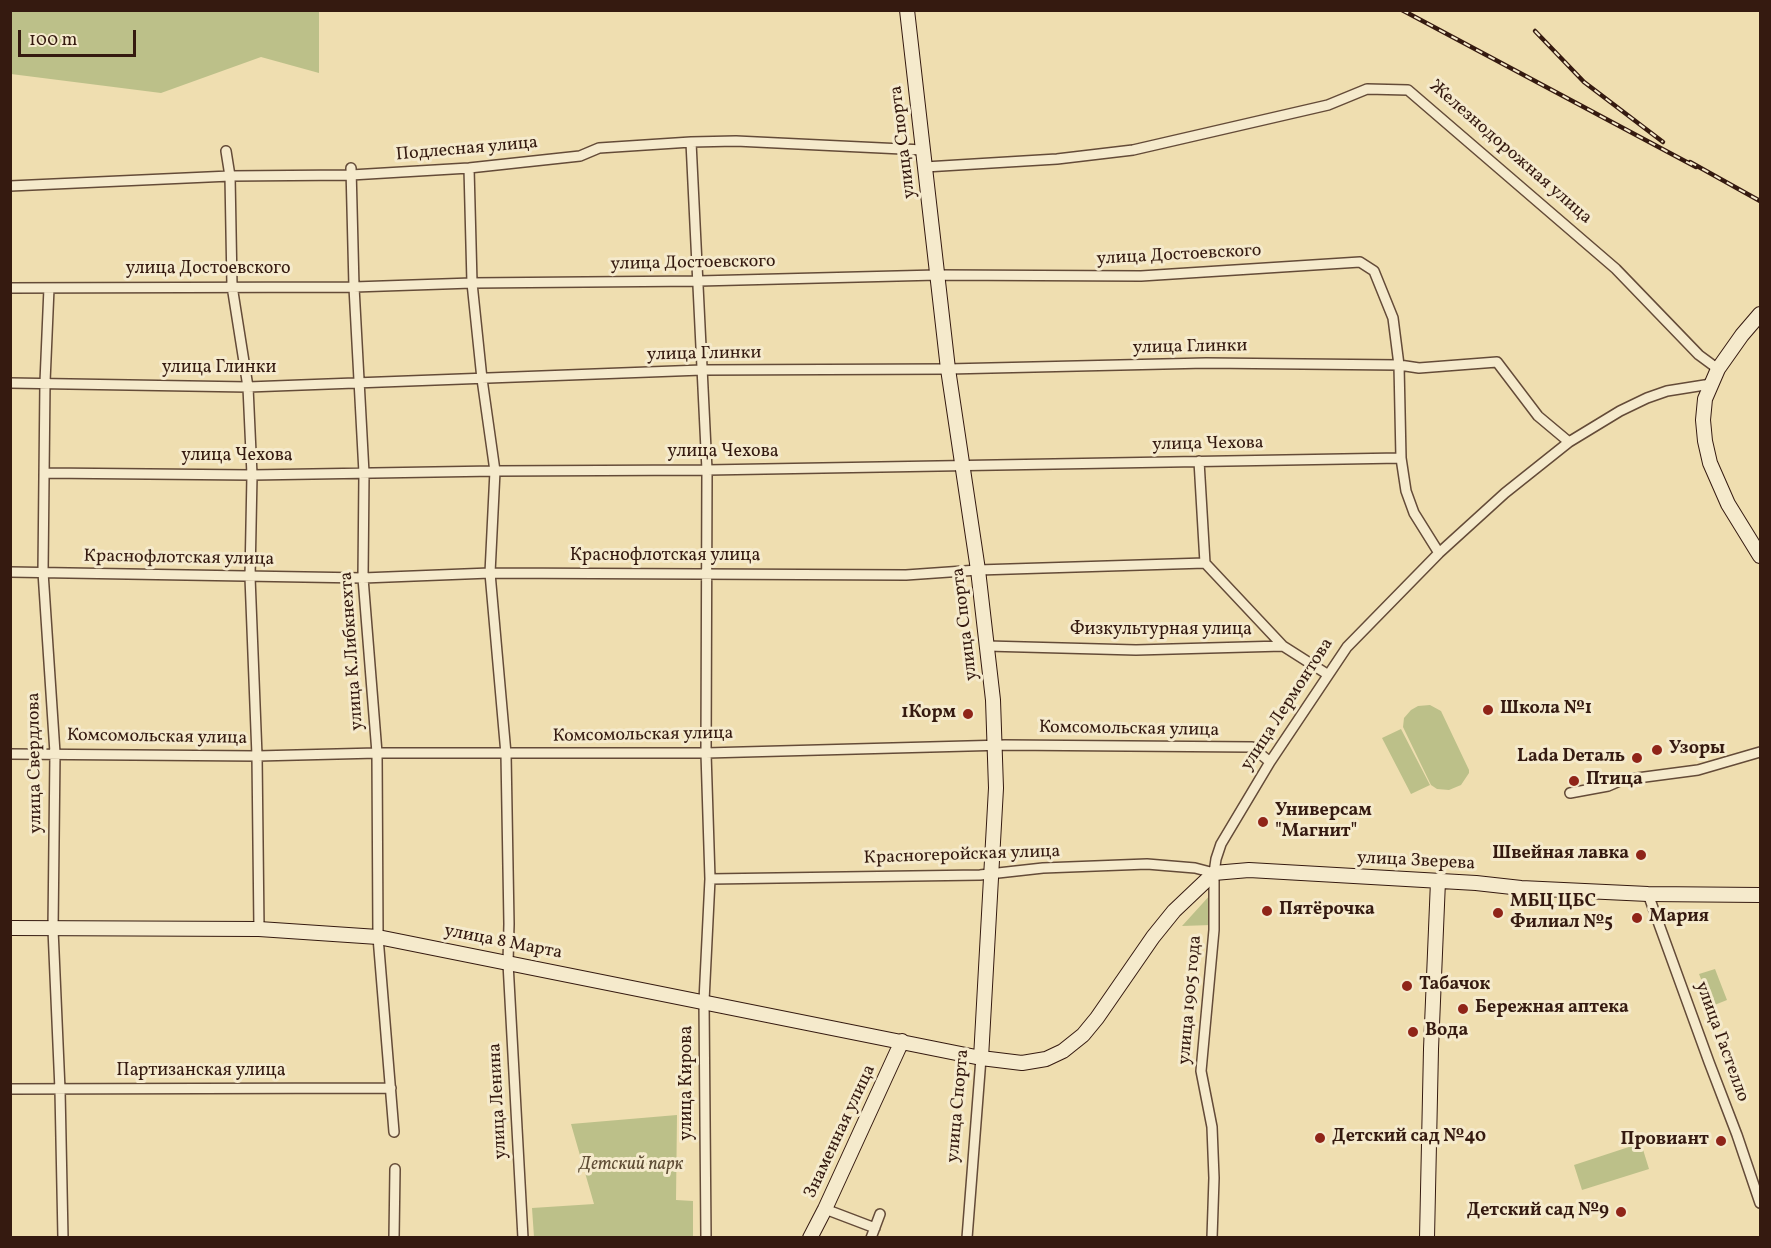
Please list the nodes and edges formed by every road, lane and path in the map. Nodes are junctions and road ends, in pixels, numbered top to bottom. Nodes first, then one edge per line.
1 (907, 10) edge
2 (691, 142) junction
3 (923, 150) junction
4 (226, 151) dead end
5 (925, 167) junction
6 (469, 168) junction
7 (351, 172) junction
8 (230, 176) junction
9 (10, 186) edge
10 (937, 275) junction
11 (699, 281) junction
12 (472, 282) junction
13 (232, 286) junction
14 (354, 286) junction
15 (10, 288) edge
16 (49, 288) junction
17 (1761, 314) edge
18 (1399, 365) junction
19 (948, 369) junction
20 (1718, 369) junction
21 (702, 370) junction
22 (482, 379) junction
23 (45, 382) junction
24 (358, 382) junction
25 (10, 383) edge
26 (1711, 384) junction
27 (249, 387) junction
28 (1569, 442) junction
29 (1401, 459) junction
30 (1199, 461) junction
31 (963, 467) junction
32 (707, 470) junction
33 (495, 471) junction
34 (44, 473) junction
35 (364, 473) junction
36 (252, 475) junction
37 (1439, 553) junction
38 (1761, 556) edge
39 (1205, 563) junction
40 (978, 570) junction
41 (10, 572) edge
42 (43, 572) junction
43 (490, 573) junction
44 (706, 575) junction
45 (250, 577) junction
46 (363, 578) junction
47 (987, 646) junction
48 (1282, 646) junction
49 (1327, 674) junction
50 (996, 745) junction
51 (1761, 752) edge
52 (10, 753) edge
53 (55, 753) junction
54 (377, 753) junction
55 (706, 753) junction
56 (506, 754) junction
57 (257, 756) junction
58 (1270, 762) junction
59 (1570, 793) dead end
60 (992, 873) junction
61 (1214, 873) junction
62 (710, 879) junction
63 (1438, 881) junction
64 (1648, 894) junction
65 (1761, 895) edge
66 (10, 928) edge
67 (53, 929) junction
68 (259, 929) junction
69 (378, 937) junction
70 (508, 963) junction
71 (704, 1001) junction
72 (902, 1041) junction
73 (981, 1058) junction
74 (391, 1088) junction
75 (10, 1089) edge
76 (60, 1090) junction
77 (394, 1132) dead end
78 (395, 1169) dead end
79 (1761, 1203) edge
80 (825, 1209) junction
81 (880, 1214) dead end
82 (875, 1228) junction
83 (63, 1238) edge
84 (394, 1238) edge
85 (523, 1238) edge
86 (706, 1238) edge
87 (810, 1238) edge
88 (871, 1238) edge
89 (967, 1238) edge
90 (1212, 1238) edge
91 (1427, 1238) edge

1 - 3 main road, улица Спорта
2 - 3 street, Подлесная улица
2 - 6 street, Подлесная улица
2 - 11 street, улица Кирова
3 - 5 main road, улица Спорта
4 - 8 street
5 - 10 main road, улица Спорта
5 - 20 street, Железнодорожная улица
6 - 7 street, Подлесная улица
6 - 12 street, улица Ленина
7 - 8 street, Подлесная улица
7 - 14 street, улица К.Либкнехта
8 - 9 street, Подлесная улица
8 - 13 street
10 - 11 street, улица Достоевского
10 - 18 street, улица Достоевского
10 - 19 main road, улица Спорта
11 - 12 street, улица Достоевского
11 - 21 street, улица Кирова
12 - 14 street, улица Достоевского
12 - 22 street, улица Ленина
13 - 14 street, улица Достоевского
13 - 16 street, улица Достоевского
13 - 27 street
14 - 24 street, улица К.Либкнехта
15 - 16 street, улица Достоевского
16 - 23 street, улица Свердлова
17 - 20 main road
18 - 19 street, улица Глинки
18 - 28 street, улица Глинки
18 - 29 street
19 - 21 street, улица Глинки
19 - 31 main road, улица Спорта
20 - 26 main road
21 - 22 street, улица Глинки
21 - 32 street, улица Кирова
22 - 24 street, улица Глинки
22 - 33 street, улица Ленина
23 - 25 street, улица Глинки
23 - 27 street, улица Глинки
23 - 34 street, улица Свердлова
24 - 27 street, улица Глинки
24 - 35 street, улица К.Либкнехта
26 - 28 street, улица Лермонтова
26 - 38 main road
27 - 36 street
28 - 37 street, улица Лермонтова
29 - 30 street, улица Чехова
29 - 37 street
30 - 31 street, улица Чехова
30 - 39 street
31 - 32 street, улица Чехова
31 - 40 main road, улица Спорта
32 - 33 street, улица Чехова
32 - 44 street, улица Кирова
33 - 35 street, улица Чехова
33 - 43 street, улица Ленина
34 - 36 street, улица Чехова
34 - 42 street, улица Свердлова
35 - 36 street, улица Чехова
35 - 46 street, улица К.Либкнехта
36 - 45 street
37 - 49 street, улица Лермонтова
39 - 40 street, Краснофлотская улица
39 - 48 street
40 - 44 street, Краснофлотская улица
40 - 47 main road, улица Спорта
41 - 42 street, Краснофлотская улица
42 - 45 street, Краснофлотская улица
42 - 53 street, улица Свердлова
43 - 44 street, Краснофлотская улица
43 - 46 street, Краснофлотская улица
43 - 56 street, улица Ленина
44 - 55 street, улица Кирова
45 - 46 street, Краснофлотская улица
45 - 57 street
46 - 54 street, улица К.Либкнехта
47 - 48 street, Физкультурная улица
47 - 50 main road, улица Спорта
48 - 49 street
49 - 58 street, улица Лермонтова
50 - 55 street, Комсомольская улица
50 - 58 street, Комсомольская улица
50 - 60 main road, улица Спорта
51 - 59 street
52 - 53 street, Комсомольская улица
53 - 57 street, Комсомольская улица
53 - 67 street, улица Свердлова
54 - 56 street, Комсомольская улица
54 - 57 street, Комсомольская улица
54 - 69 street, улица К.Либкнехта
55 - 56 street, Комсомольская улица
55 - 62 street, улица Кирова
56 - 70 street, улица Ленина
57 - 68 street
58 - 61 street, улица Лермонтова
60 - 61 street, Красногеройская улица
60 - 62 street, Красногеройская улица
60 - 73 main road, улица Спорта
61 - 63 main road, улица Зверева
61 - 73 main road
61 - 90 street, улица 1905 года
62 - 71 street, улица Кирова
63 - 64 main road, улица Зверева
63 - 91 main road
64 - 65 main road, улица Зверева
64 - 79 street, улица Гастелло
66 - 67 main road, улица 8 Марта
67 - 68 main road, улица 8 Марта
67 - 76 street, улица Свердлова
68 - 69 main road, улица 8 Марта
69 - 70 main road, улица 8 Марта
69 - 74 street, улица К.Либкнехта
70 - 71 main road, улица 8 Марта
70 - 85 street, улица Ленина
71 - 72 main road, улица 8 Марта
71 - 86 street, улица Кирова
72 - 73 main road, улица 8 Марта
72 - 80 main road, Знаменная улица
73 - 89 street, улица Спорта
74 - 76 street, Партизанская улица
74 - 77 street, улица К.Либкнехта
75 - 76 street, Партизанская улица
76 - 83 street, улица Свердлова
78 - 84 street
80 - 82 street
80 - 87 main road, Знаменная улица
81 - 82 street
82 - 88 street

